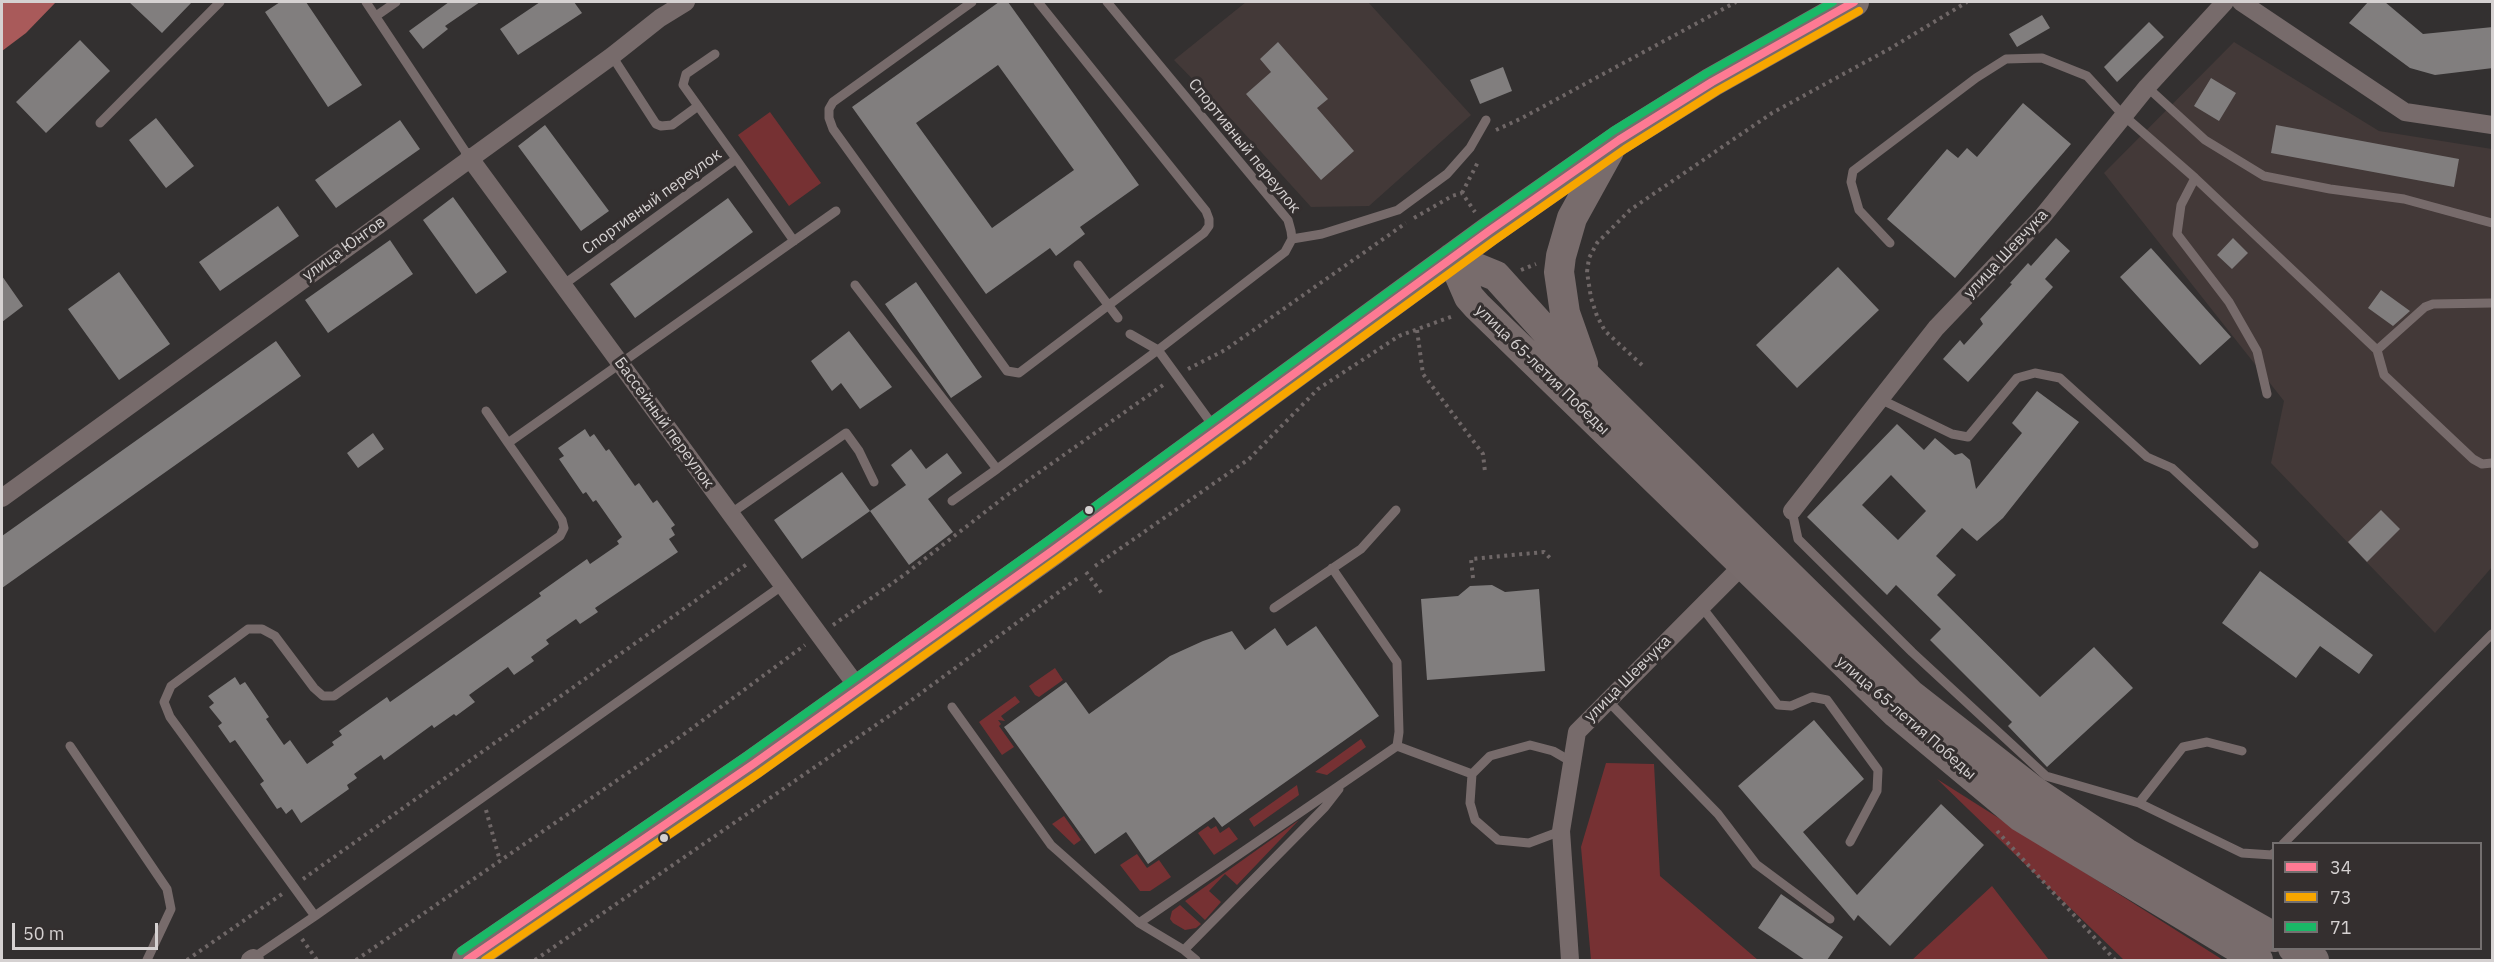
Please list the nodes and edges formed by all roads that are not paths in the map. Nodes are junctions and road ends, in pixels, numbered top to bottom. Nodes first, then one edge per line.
1 (220, 2) edge
2 (366, 2) edge
3 (396, 2) edge
4 (686, 2) edge
5 (972, 2) edge
6 (1038, 2) edge
7 (1107, 2) edge
8 (1854, 2) edge
9 (2224, 2) edge
10 (2241, 2) edge
11 (376, 16) junction
12 (715, 54) dead end
13 (612, 56) junction
14 (2147, 87) junction
15 (698, 106) junction
16 (2123, 115) junction
17 (1486, 120) dead end
18 (100, 123) dead end
19 (2493, 125) edge
20 (1612, 145) junction
21 (469, 157) junction
22 (736, 159) junction
23 (2195, 178) junction
24 (836, 211) dead end
25 (2493, 223) edge
26 (1292, 239) junction
27 (794, 241) junction
28 (1890, 243) dead end
29 (1452, 258) junction
30 (1078, 265) dead end
31 (563, 285) junction
32 (855, 285) dead end
33 (2493, 303) edge
34 (1108, 306) junction
35 (1118, 318) dead end
36 (1130, 334) dead end
37 (1158, 350) junction
38 (2377, 351) junction
39 (621, 365) junction
40 (1590, 380) junction
41 (2267, 394) dead end
42 (1881, 400) junction
43 (486, 411) dead end
44 (1216, 430) junction
45 (508, 443) junction
46 (2493, 463) edge
47 (997, 469) junction
48 (874, 482) dead end
49 (2, 498) edge
50 (952, 501) dead end
51 (1396, 510) dead end
52 (1792, 511) joint
53 (730, 514) junction
54 (2254, 544) dead end
55 (1742, 566) junction
56 (1332, 568) junction
57 (783, 585) junction
58 (1701, 606) junction
59 (1274, 608) dead end
60 (2493, 634) edge
61 (859, 689) junction
62 (1608, 700) junction
63 (952, 707) dead end
64 (70, 746) dead end
65 (1397, 746) junction
66 (2242, 751) dead end
67 (1572, 762) junction
68 (1472, 774) junction
69 (1346, 780) junction
70 (2139, 803) junction
71 (1561, 831) junction
72 (1850, 842) dead end
73 (2284, 842) edge
74 (2272, 855) edge
75 (315, 916) junction
76 (1830, 919) dead end
77 (1139, 923) junction
78 (2272, 936) edge
79 (1184, 950) junction
80 (2296, 950) edge
81 (147, 960) edge
82 (253, 960) edge
83 (467, 960) edge
84 (1196, 960) edge
85 (1570, 960) edge
86 (2258, 960) edge
87 (2314, 960) edge

1 - 18 lane
2 - 11 lane
3 - 11 lane
4 - 13 street, улица Юнгов
5 - 34 lane
6 - 34 lane
7 - 26 lane, Спортивный переулок
8 - 20 main road
9 - 14 street, улица Шевчука
10 - 19 street
11 - 21 lane
12 - 15 lane
13 - 15 lane
13 - 21 street, улица Юнгов
14 - 16 street, улица Шевчука
14 - 25 lane
15 - 22 lane
16 - 23 lane
16 - 28 lane
16 - 42 street, улица Шевчука
17 - 26 lane
20 - 29 main road
20 - 40 main road
21 - 31 street, Бассейный переулок
21 - 49 street, улица Юнгов
22 - 27 lane, Спортивный переулок
22 - 31 lane, Спортивный переулок
23 - 38 lane
23 - 41 lane
24 - 27 lane
26 - 37 lane, Спортивный переулок
27 - 39 lane
29 - 40 main road, улица 65-летия Победы
29 - 44 main road
29 - 55 main road, улица 65-летия Победы
30 - 34 lane
31 - 39 street, Бассейный переулок
32 - 47 lane
33 - 38 lane
34 - 35 lane
36 - 37 lane
37 - 44 lane
37 - 47 lane, Спортивный переулок
38 - 46 lane
39 - 45 lane
39 - 53 street, Бассейный переулок
40 - 78 main road, улица 65-летия Победы
42 - 52 street, улица Шевчука
42 - 54 lane
43 - 45 lane
44 - 61 main road
45 - 75 lane
47 - 50 lane, Спортивный переулок
48 - 53 lane
51 - 56 lane
52 - 70 lane
53 - 57 street, Бассейный переулок
55 - 58 street, улица Шевчука
55 - 86 main road, улица 65-летия Победы
56 - 59 lane
56 - 65 lane
57 - 61 street, Бассейный переулок
57 - 75 lane
58 - 62 street, улица Шевчука
58 - 72 lane
60 - 73 lane
61 - 83 main road
62 - 67 street, улица Шевчука
62 - 76 lane
63 - 77 lane
64 - 81 lane
65 - 68 lane
65 - 69 lane
66 - 70 lane
67 - 68 lane
67 - 71 street, улица Шевчука
68 - 71 lane
69 - 77 lane
69 - 79 lane
70 - 74 lane
71 - 85 street, улица Шевчука
75 - 82 lane
77 - 79 lane
79 - 84 lane
80 - 87 main road

